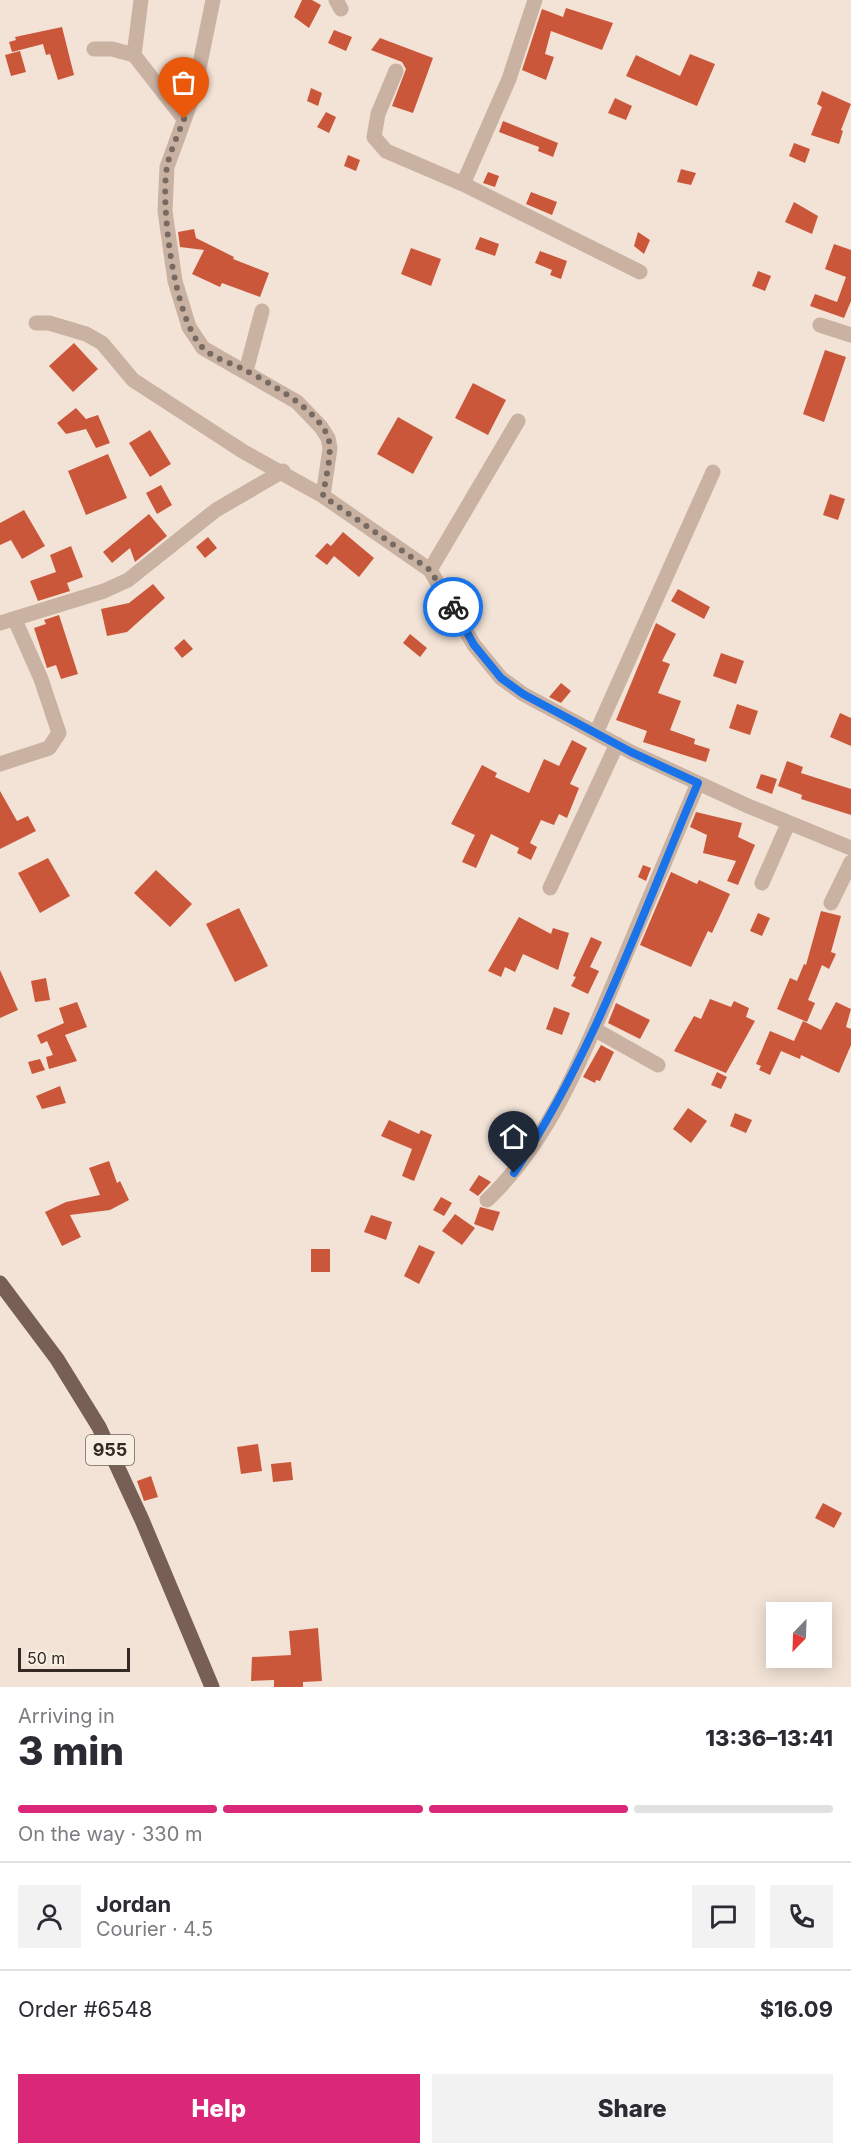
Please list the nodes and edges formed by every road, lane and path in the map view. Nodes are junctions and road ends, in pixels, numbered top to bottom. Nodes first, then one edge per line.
1 (141, 0) edge
2 (213, 0) edge
3 (535, 0) edge
4 (94, 49) dead end
5 (134, 55) junction
6 (396, 71) dead end
7 (184, 119) junction
8 (463, 184) junction
9 (640, 272) dead end
10 (262, 310) dead end
11 (36, 323) dead end
12 (820, 325) dead end
13 (851, 335) edge
14 (246, 371) junction
15 (518, 421) dead end
16 (283, 471) junction
17 (713, 472) dead end
18 (323, 496) junction
19 (430, 570) junction
20 (7, 622) edge
21 (596, 733) junction
22 (617, 744) junction
23 (0, 764) edge
24 (698, 783) junction
25 (788, 824) junction
26 (851, 848) edge
27 (851, 862) edge
28 (762, 884) dead end
29 (550, 888) dead end
30 (831, 903) dead end
31 (594, 1029) junction
32 (658, 1065) dead end
33 (487, 1200) dead end
34 (0, 1283) edge
35 (212, 1687) edge

1 - 5 street
2 - 7 street
3 - 8 street
4 - 5 street
5 - 7 street
6 - 8 street
7 - 14 street
8 - 9 street
10 - 14 street
11 - 16 street
12 - 13 street
14 - 18 street
15 - 19 street
16 - 18 street
16 - 20 street
17 - 21 street
18 - 19 street
19 - 21 street
20 - 23 street
21 - 22 street
22 - 24 street
22 - 29 street
24 - 25 street
24 - 31 street
25 - 26 street
25 - 28 street
27 - 30 street
31 - 32 street
31 - 33 street
34 - 35 main road, 955

